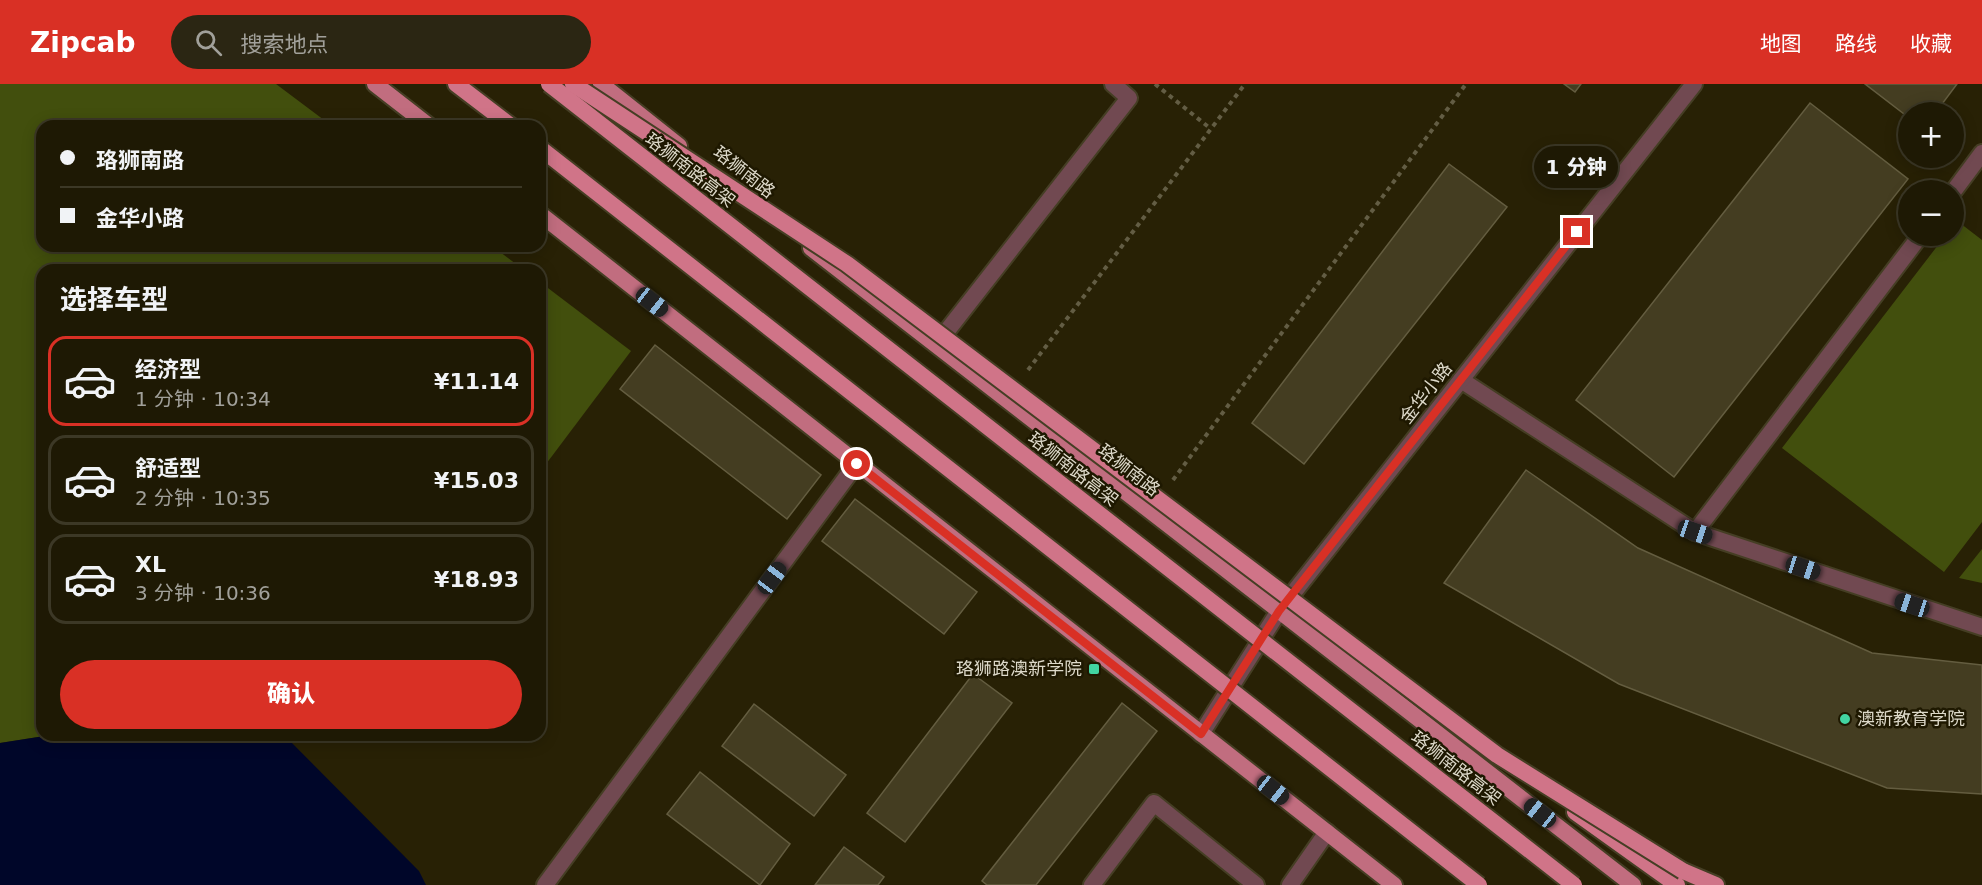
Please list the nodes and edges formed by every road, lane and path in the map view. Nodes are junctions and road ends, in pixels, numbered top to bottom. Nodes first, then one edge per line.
1 (375, 84) edge
2 (456, 84) edge
3 (549, 84) edge
4 (573, 84) edge
5 (601, 84) edge
6 (1113, 84) edge
7 (1155, 84) edge
8 (1245, 84) edge
9 (1466, 84) edge
10 (1694, 84) edge
11 (421, 120) edge
12 (503, 120) edge
13 (1211, 129) junction
14 (546, 153) edge
15 (1982, 153) edge
16 (1962, 180) edge
17 (546, 219) edge
18 (1912, 246) edge
19 (943, 336) junction
20 (1022, 379) dead end
21 (1461, 380) junction
22 (857, 464) junction
23 (1158, 500) junction
24 (1695, 532) junction
25 (1279, 611) junction
26 (1982, 627) edge
27 (1201, 734) junction
28 (1497, 755) junction
29 (1327, 832) junction
30 (545, 885) edge
31 (1092, 885) edge
32 (1256, 885) edge
33 (1290, 885) edge
34 (1394, 885) edge
35 (1479, 885) edge
36 (1574, 885) edge
37 (1633, 885) edge
38 (1677, 885) edge
39 (1716, 885) edge

1 - 11 main road
2 - 12 highway
3 - 36 highway, 珞狮南路高架, bridge
4 - 19 highway, bridge
5 - 25 main road, 珞狮南路
6 - 19 street
7 - 13 path
8 - 13 path
9 - 23 path
10 - 21 street, 金华小路
13 - 20 path
14 - 35 highway, bridge
15 - 16 street
17 - 22 main road
18 - 24 street
19 - 23 highway, bridge
21 - 24 street
21 - 25 street, 金华小路
22 - 27 main road
22 - 30 street
23 - 28 highway, bridge
24 - 26 street
25 - 27 street, 金华小路
25 - 37 main road, 珞狮南路
27 - 29 main road
28 - 38 highway, bridge
28 - 39 highway, bridge
29 - 33 street
29 - 34 main road
31 - 32 street

